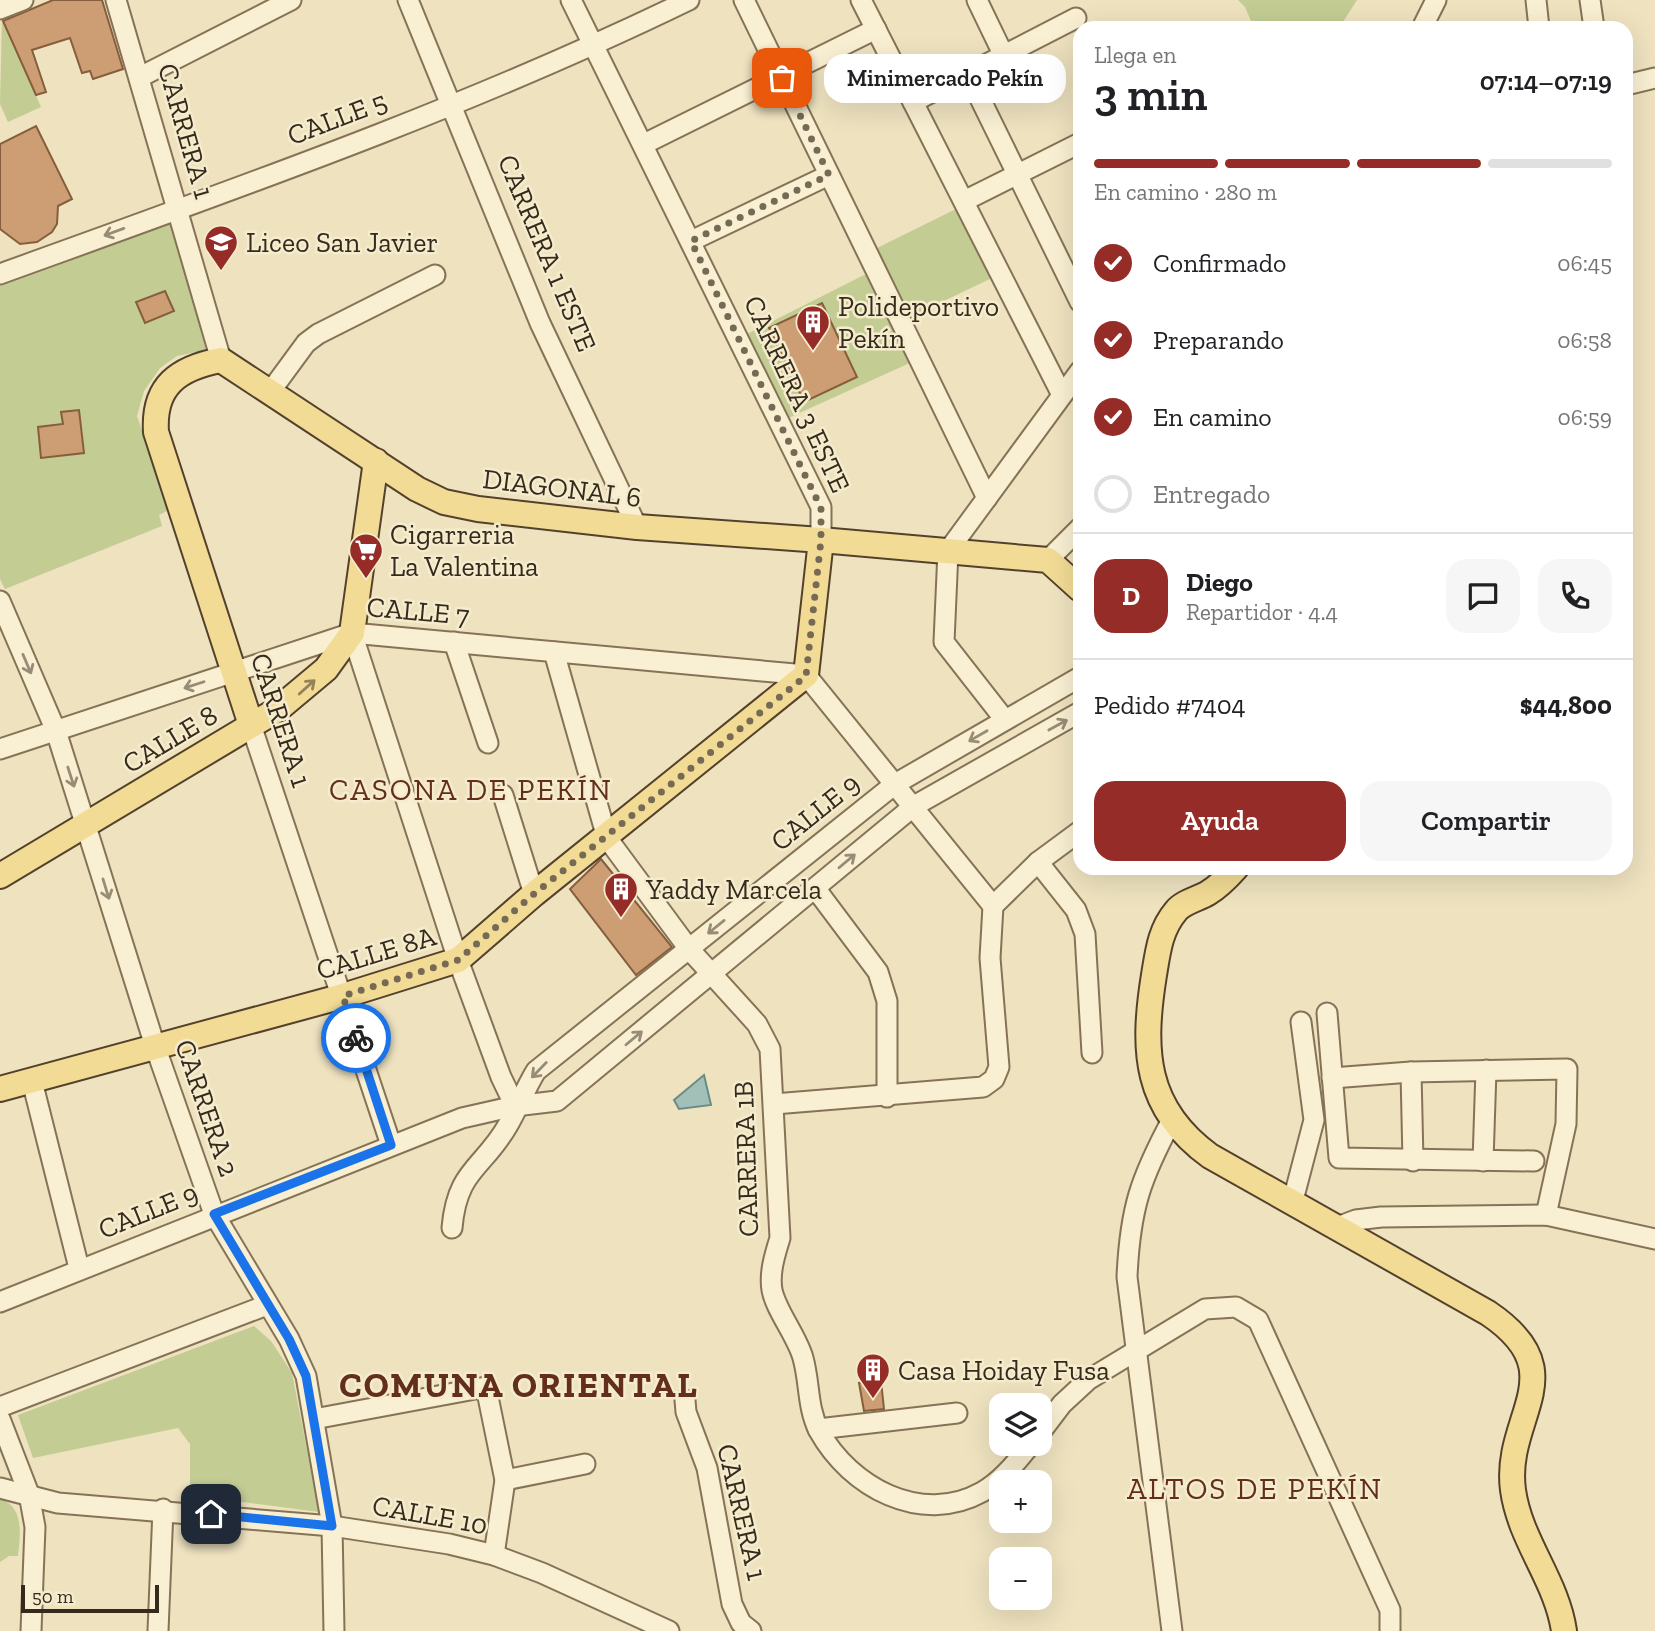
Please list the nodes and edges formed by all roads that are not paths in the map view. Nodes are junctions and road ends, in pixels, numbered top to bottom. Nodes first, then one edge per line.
1 (23, 0) edge
2 (116, 0) edge
3 (291, 0) edge
4 (408, 0) edge
5 (571, 0) edge
6 (689, 0) edge
7 (744, 0) edge
8 (861, 0) edge
9 (977, 0) edge
10 (1068, 0) edge
11 (1436, 0) edge
12 (1536, 0) edge
13 (1590, 0) edge
14 (0, 9) edge
15 (1078, 21) edge
16 (1426, 21) edge
17 (1538, 21) edge
18 (1593, 21) edge
19 (1073, 26) edge
20 (876, 29) junction
21 (593, 47) junction
22 (1004, 56) junction
23 (968, 74) junction
24 (140, 77) junction
25 (782, 78) junction
26 (1655, 78) edge
27 (1633, 83) edge
28 (913, 102) junction
29 (451, 103) junction
30 (644, 144) junction
31 (1073, 147) edge
32 (1018, 174) junction
33 (829, 175) junction
34 (964, 201) junction
35 (178, 209) junction
36 (691, 241) junction
37 (0, 274) edge
38 (435, 275) dead end
39 (1073, 288) edge
40 (220, 360) junction
41 (1073, 380) edge
42 (270, 392) junction
43 (1062, 395) junction
44 (376, 461) junction
45 (987, 498) junction
46 (637, 527) junction
47 (1073, 535) edge
48 (821, 540) junction
49 (948, 551) junction
50 (1048, 560) junction
51 (1073, 583) edge
52 (0, 601) edge
53 (352, 632) junction
54 (453, 642) junction
55 (554, 652) junction
56 (233, 671) junction
57 (806, 676) junction
58 (1073, 681) edge
59 (1073, 716) edge
60 (1005, 720) junction
61 (251, 725) junction
62 (56, 730) junction
63 (488, 743) dead end
64 (0, 749) edge
65 (895, 784) junction
66 (503, 795) dead end
67 (914, 806) junction
68 (85, 824) junction
69 (1073, 836) edge
70 (607, 838) junction
71 (1038, 862) junction
72 (1229, 875) edge
73 (0, 876) edge
74 (815, 888) junction
75 (534, 894) junction
76 (993, 906) junction
77 (689, 949) junction
78 (458, 960) junction
79 (710, 974) junction
80 (343, 996) junction
81 (1327, 1013) dead end
82 (1301, 1022) dead end
83 (155, 1046) junction
84 (1092, 1053) dead end
85 (1486, 1070) junction
86 (1411, 1072) junction
87 (1332, 1078) junction
88 (32, 1081) junction
89 (0, 1089) edge
90 (887, 1097) junction
91 (774, 1104) junction
92 (515, 1106) junction
93 (1173, 1118) junction
94 (391, 1145) junction
95 (1413, 1161) junction
96 (1483, 1161) junction
97 (1534, 1161) dead end
98 (1292, 1204) junction
99 (214, 1214) junction
100 (1546, 1215) junction
101 (452, 1228) dead end
102 (1335, 1228) junction
103 (1654, 1235) edge
104 (79, 1268) junction
105 (0, 1302) edge
106 (267, 1304) junction
107 (1135, 1353) junction
108 (685, 1401) dead end
109 (0, 1407) edge
110 (957, 1413) dead end
111 (1052, 1417) edge
112 (0, 1419) edge
113 (314, 1419) junction
114 (818, 1429) junction
115 (1021, 1456) edge
116 (585, 1464) dead end
117 (505, 1480) junction
118 (0, 1488) edge
119 (29, 1494) junction
120 (163, 1509) junction
121 (332, 1526) junction
122 (494, 1555) junction
123 (648, 1627) edge
124 (31, 1631) edge
125 (158, 1631) edge
126 (334, 1631) edge
127 (669, 1631) edge
128 (751, 1631) edge
129 (1172, 1631) edge
130 (1390, 1631) edge
131 (1564, 1631) edge

1 - 14 street
2 - 24 street, CARRERA 1
3 - 24 street
4 - 29 street, CARRERA 1 ESTE
5 - 21 street, CARRERA 3 ESTE
6 - 21 street, CALLE 5
7 - 25 street
8 - 20 street
9 - 22 street
10 - 15 street
11 - 16 street
12 - 17 street
13 - 18 street
19 - 22 street
20 - 25 street
20 - 28 street
21 - 29 street, CALLE 5
21 - 30 street, CARRERA 3 ESTE
22 - 23 street
23 - 28 street
23 - 32 street
24 - 35 street, CARRERA 1
25 - 30 street
25 - 33 street
26 - 27 street
28 - 34 street
29 - 35 street, CALLE 5
29 - 46 street, CARRERA 1 ESTE
30 - 36 street, CARRERA 3 ESTE
31 - 32 street
32 - 34 street
32 - 39 street
33 - 36 street
33 - 45 street
34 - 43 street
35 -> 37 street, CALLE 5
35 - 40 street, CARRERA 1
36 - 48 street, CARRERA 3 ESTE
38 - 42 street
40 - 42 main road, DIAGONAL 6
40 - 56 main road, CARRERA 1
41 - 43 street
42 - 44 main road, DIAGONAL 6
43 - 45 street
44 - 46 main road, DIAGONAL 6
44 - 53 main road
45 - 49 street
46 - 48 main road, DIAGONAL 6
47 - 50 street
48 - 49 main road, DIAGONAL 6
48 - 57 main road, CARRERA 3 ESTE
49 - 50 main road, DIAGONAL 6
49 - 60 street
50 - 51 main road
52 -> 62 street, CARRERA 2
53 - 54 street, CALLE 7
53 - 56 street, CALLE 7
61 -> 53 main road, CALLE 8
53 - 78 street
54 - 55 street, CALLE 7
54 - 63 street
55 - 57 street, CALLE 7
55 - 70 street
56 - 61 main road, CARRERA 1
56 -> 62 street, CALLE 7
57 - 65 street
57 - 70 main road, CALLE 8A
58 - 60 street, CALLE 9
67 -> 59 street, CALLE 9
60 -> 65 street, CALLE 9
61 - 68 main road, CALLE 8
61 - 80 street, CARRERA 1
62 - 64 street, CALLE 7
62 -> 68 street, CARRERA 2
65 - 67 street
65 -> 77 street, CALLE 9
66 - 75 street
74 -> 67 street, CALLE 9
67 - 76 street
68 - 73 main road, CALLE 8
68 -> 83 street, CARRERA 2
69 - 71 street
70 - 75 main road, CALLE 8A
70 - 77 street, CARRERA 1B
71 - 76 street
71 - 84 street
72 - 93 main road
74 - 79 street, CALLE 9
74 - 90 street
75 - 78 main road, CALLE 8A
76 - 90 street
77 - 79 street, CARRERA 1B
77 -> 92 street, CALLE 9
78 - 80 main road, CALLE 8A
78 - 92 street
79 - 91 street, CARRERA 1B
92 -> 79 street, CALLE 9
80 - 83 main road, CALLE 8A
80 - 94 street, CARRERA 1
81 - 87 street
82 - 98 street
83 - 88 main road, CALLE 8A
83 - 99 street, CARRERA 2
85 - 86 street
85 - 96 street
85 - 100 street
86 - 87 street
86 - 95 street
87 - 95 street
88 - 89 main road, CALLE 8A
88 - 104 street
90 - 91 street
91 - 114 street, CARRERA 1B
92 - 94 street, CALLE 9
92 - 101 street
93 - 98 main road
93 - 107 street
94 - 99 street, CALLE 9
95 - 96 street
96 - 97 street
98 - 102 main road
99 - 104 street, CALLE 9
99 - 106 street, CARRERA 2
100 - 102 street
100 - 103 street
102 - 131 main road
104 - 105 street, CALLE 9
106 - 109 street
106 - 113 street, CARRERA 2
107 - 111 street
107 - 129 street
107 - 130 street
108 - 128 street, CARRERA 1
110 - 114 street
112 - 119 street
113 - 117 street
113 - 121 street, CARRERA 2
114 - 115 street, CARRERA 1B
116 - 117 street
117 - 122 street
118 - 119 street, CALLE 10
119 - 120 street, CALLE 10
119 - 124 street
120 - 121 street, CALLE 10
120 - 125 street
121 - 122 street, CALLE 10
121 - 126 street, CARRERA 2
122 - 123 street, CALLE 10
123 - 127 street, CALLE 10

